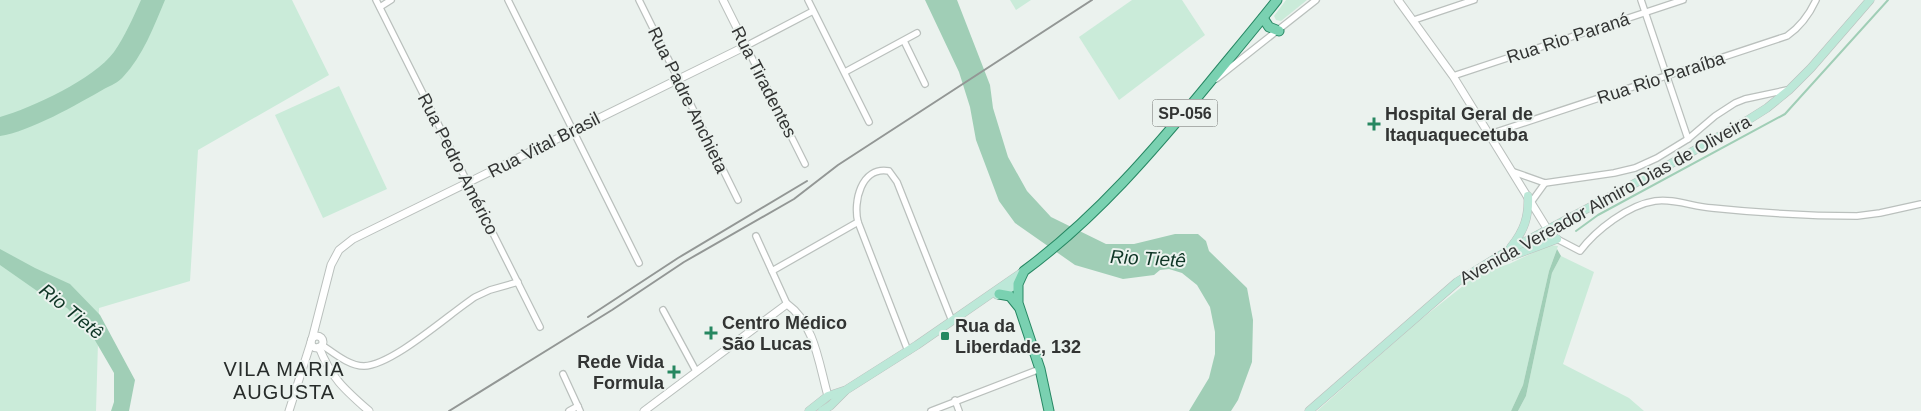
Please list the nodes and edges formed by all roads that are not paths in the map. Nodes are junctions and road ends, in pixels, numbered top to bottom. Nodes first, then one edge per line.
1 (376, 0) edge
2 (391, 0) edge
3 (508, 0) edge
4 (638, 0) edge
5 (723, 0) edge
6 (808, 0) edge
7 (1277, 0) edge
8 (1316, 0) edge
9 (1398, 0) edge
10 (1474, 0) edge
11 (1641, 0) edge
12 (1682, 0) edge
13 (1816, 0) edge
14 (1870, 0) edge
15 (380, 7) junction
16 (814, 11) junction
17 (1645, 13) junction
18 (1263, 18) junction
19 (1414, 20) junction
20 (1279, 31) junction
21 (918, 33) dead end
22 (904, 41) junction
23 (746, 46) junction
24 (845, 72) junction
25 (1453, 76) junction
26 (1666, 76) junction
27 (678, 78) junction
28 (926, 84) dead end
29 (1207, 86) junction
30 (1789, 90) junction
31 (869, 122) dead end
32 (573, 130) junction
33 (1490, 134) junction
34 (1688, 139) junction
35 (805, 164) dead end
36 (1514, 172) junction
37 (1546, 183) junction
38 (468, 184) junction
39 (1530, 199) junction
40 (738, 200) dead end
41 (1921, 204) edge
42 (858, 222) junction
43 (1548, 230) junction
44 (756, 236) dead end
45 (1557, 239) junction
46 (1509, 250) junction
47 (1037, 261) junction
48 (639, 263) dead end
49 (1476, 270) junction
50 (772, 271) junction
51 (1024, 271) junction
52 (518, 282) junction
53 (1018, 284) junction
54 (999, 294) junction
55 (787, 304) junction
56 (1019, 308) junction
57 (971, 309) junction
58 (663, 310) dead end
59 (317, 316) junction
60 (952, 321) junction
61 (540, 328) dead end
62 (320, 337) junction
63 (311, 340) junction
64 (319, 347) junction
65 (908, 351) junction
66 (304, 362) junction
67 (1040, 369) junction
68 (696, 371) junction
69 (563, 374) dead end
70 (846, 390) junction
71 (828, 396) junction
72 (955, 400) junction
73 (579, 409) edge
74 (289, 411) edge
75 (369, 411) edge
76 (569, 411) edge
77 (644, 411) edge
78 (809, 411) edge
79 (817, 411) edge
80 (822, 411) edge
81 (931, 411) edge
82 (959, 411) edge
83 (1049, 411) edge
84 (1309, 411) edge

1 - 15 street, Rua Pedro Américo
2 - 15 street
3 - 32 street
4 - 27 street, Rua Padre Anchieta
5 - 23 street, Rua Tiradentes
6 - 16 street
7 - 18 main road, SP-056
8 - 20 street
9 - 19 street
10 - 19 street
11 - 17 street
12 - 17 street, Rua Rio Paraná
13 - 26 street, Rua Rio Paraíba
14 - 30 main road, Avenida Vereador Almiro Dias de Oliveira
15 - 38 street, Rua Pedro Américo
16 - 23 street, Rua Vital Brasil
16 - 24 street
17 - 25 street, Rua Rio Paraná
17 - 26 street
18 - 20 main road
18 - 29 main road, SP-056
19 - 25 street
20 - 29 street
21 - 22 street
22 - 24 street
22 - 28 street
23 - 27 street, Rua Vital Brasil
23 - 35 street, Rua Tiradentes
24 - 31 street
25 - 33 street
26 - 33 street, Rua Rio Paraíba
26 - 34 street
27 - 32 street, Rua Vital Brasil
27 - 40 street, Rua Padre Anchieta
29 - 47 main road, SP-056
30 - 34 street
30 - 43 main road, Avenida Vereador Almiro Dias de Oliveira
32 - 38 street, Rua Vital Brasil
32 - 48 street
33 - 36 street
34 - 37 street
36 - 37 street
36 - 39 street
37 - 39 street
38 - 52 street, Rua Pedro Américo
38 - 59 street, Rua Vital Brasil
39 - 43 street
39 - 46 main road
41 - 45 street
42 - 50 street
42 - 60 street
42 - 65 street
43 - 45 street
43 - 46 main road, Avenida Vereador Almiro Dias de Oliveira
44 - 50 street
45 - 49 main road
46 - 49 main road, Avenida Vereador Almiro Dias de Oliveira
47 - 51 main road, SP-056
47 - 53 main road, SP-056
49 - 84 main road, Avenida Vereador Almiro Dias de Oliveira
50 - 55 street
51 - 53 main road, SP-056
51 - 57 main road
52 - 61 street, Rua Pedro Américo
52 - 64 street
53 - 54 main road
53 - 56 main road, SP-056
54 - 56 main road
54 - 57 main road
55 - 68 street
55 - 71 street
56 - 67 main road, SP-056
57 - 60 main road
58 - 68 street
59 - 62 street, Rua Vital Brasil
59 - 63 street, Rua Vital Brasil
60 - 65 main road
62 - 63 street
62 - 64 street
63 - 64 street
63 - 66 street, Rua Vital Brasil
64 - 66 street, Rua Vital Brasil
64 - 75 street
65 - 70 main road
66 - 74 street, Rua Vital Brasil
67 - 72 street
67 - 83 main road, SP-056
68 - 77 street
69 - 73 street
70 - 71 main road
70 - 80 main road
71 - 78 main road
71 - 79 main road
72 - 81 street
72 - 82 street
73 - 76 street

